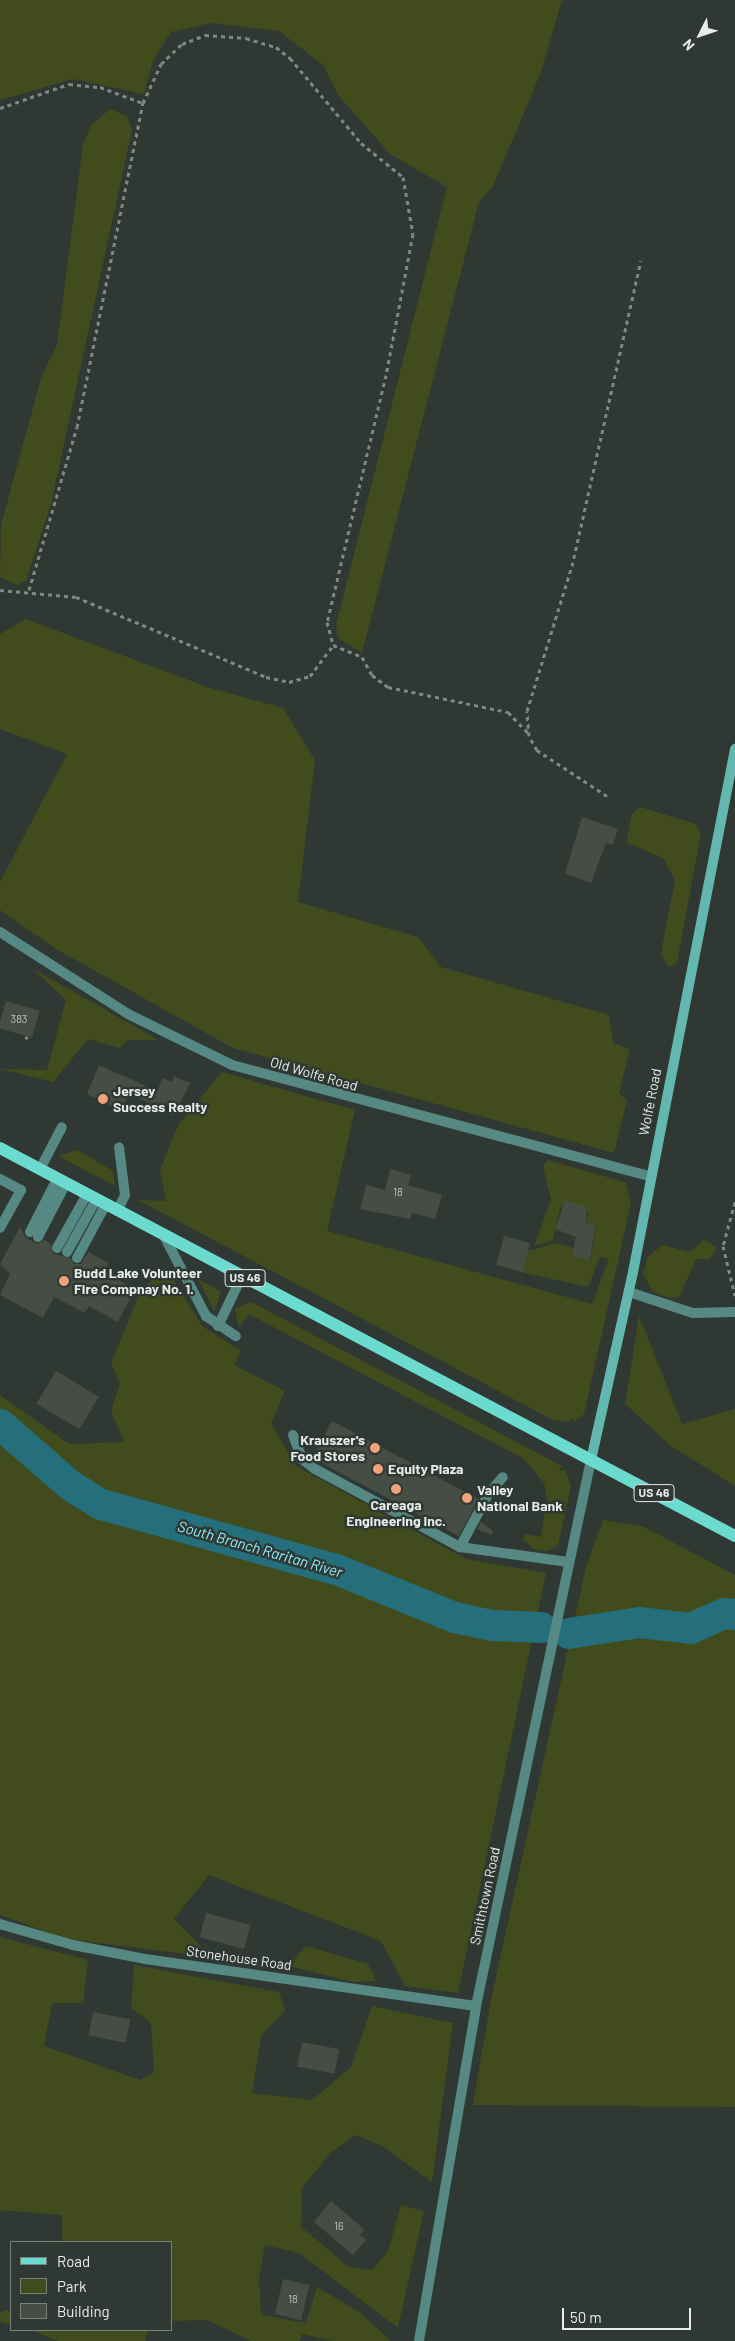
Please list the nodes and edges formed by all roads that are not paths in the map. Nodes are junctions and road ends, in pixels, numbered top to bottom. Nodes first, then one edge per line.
1 (735, 749) edge
2 (0, 932) edge
3 (62, 1127) dead end
4 (119, 1147) dead end
5 (1, 1152) edge
6 (40, 1170) junction
7 (649, 1176) junction
8 (0, 1179) edge
9 (62, 1181) junction
10 (101, 1202) junction
11 (0, 1228) edge
12 (34, 1234) dead end
13 (163, 1234) junction
14 (62, 1250) dead end
15 (77, 1258) dead end
16 (242, 1276) junction
17 (629, 1292) junction
18 (735, 1312) edge
19 (218, 1326) junction
20 (236, 1336) dead end
21 (293, 1435) dead end
22 (591, 1460) junction
23 (503, 1477) dead end
24 (735, 1536) edge
25 (460, 1547) junction
26 (568, 1562) junction
27 (0, 1924) edge
28 (476, 2006) junction
29 (419, 2341) edge

1 - 7 main road, Wolfe Road
2 - 7 street, Old Wolfe Road
3 - 6 street
4 - 10 street
5 - 6 main road, US 46
6 - 9 main road, US 46
7 - 17 main road, Wolfe Road
8 - 11 street
9 - 10 main road, US 46
9 - 12 street
10 - 13 main road, US 46
10 - 14 street
10 - 15 street
13 - 16 main road, US 46
13 - 19 street
16 - 19 street
16 - 22 main road, US 46
17 - 18 street
17 - 22 main road, Wolfe Road
19 - 20 street
21 - 25 street
22 - 24 main road, US 46
22 - 26 street, Smithtown Road
23 - 25 street
25 - 26 street
26 - 28 street, Smithtown Road
27 - 28 street, Stonehouse Road
28 - 29 street, Smithtown Road

